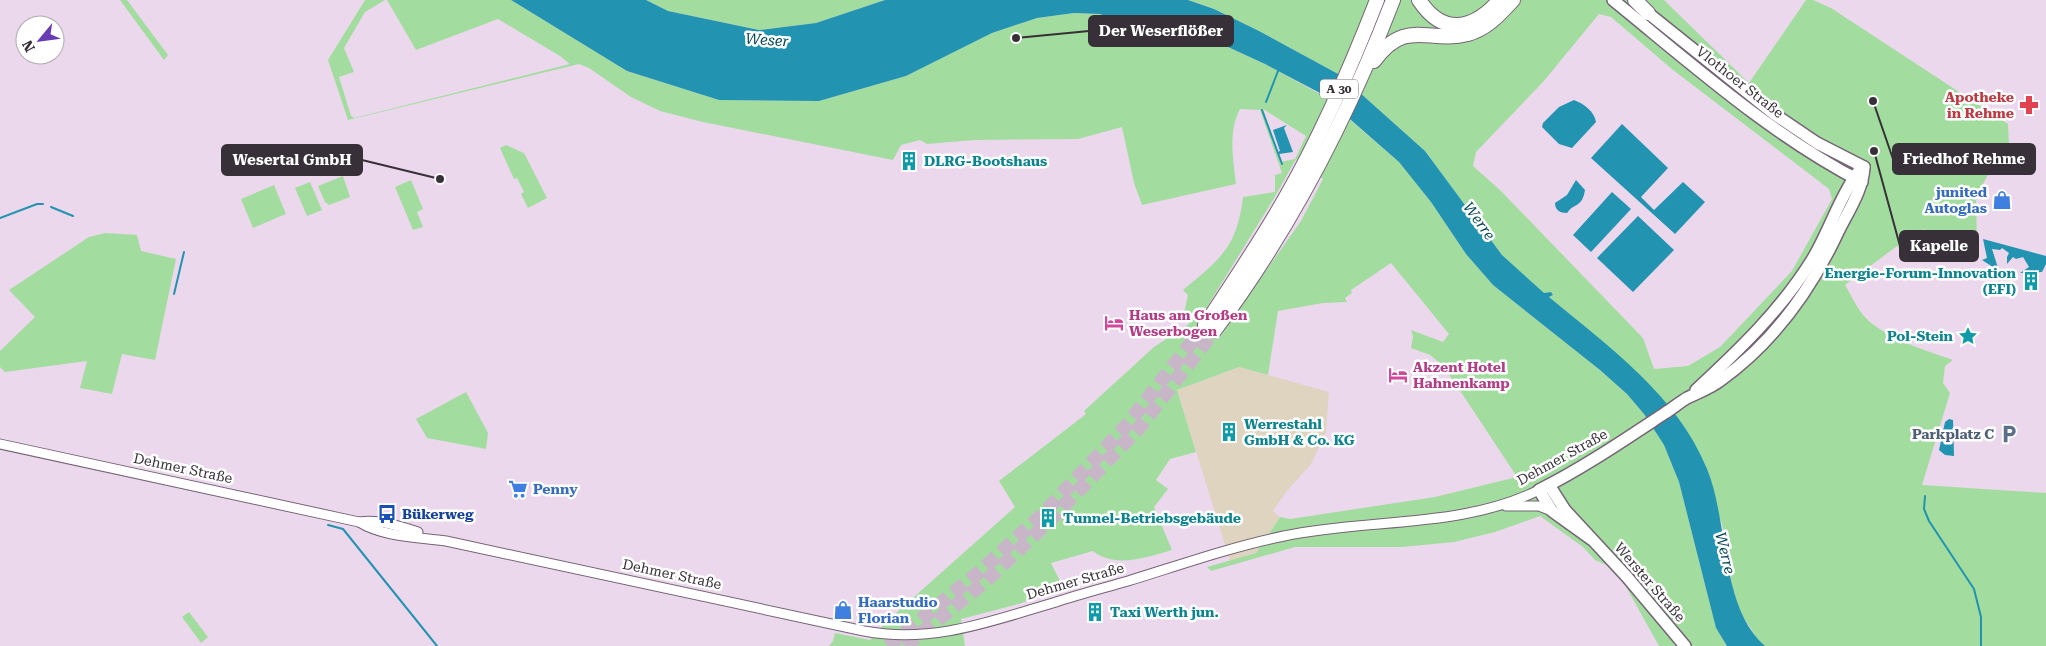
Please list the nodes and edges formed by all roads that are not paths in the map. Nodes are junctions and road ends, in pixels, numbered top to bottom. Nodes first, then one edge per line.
1 (1377, 0) edge
2 (1393, 0) edge
3 (1419, 0) edge
4 (1500, 0) edge
5 (1513, 0) edge
6 (1634, 0) edge
7 (1615, 1) edge
8 (1648, 13) joint
9 (1363, 75) junction
10 (1864, 167) joint
11 (1858, 180) junction
12 (0, 444) edge
13 (1544, 487) junction
14 (1498, 506) junction
15 (1552, 511) junction
16 (1591, 539) junction
17 (1685, 646) edge

1 - 9 highway, A 30
2 - 9 highway, A 30
3 - 4 highway
5 - 9 highway
6 - 8 highway
7 - 11 main road, Vlothoer Straße
8 - 10 main road, Vlothoer Straße
10 - 11 main road, Dehmer Straße
11 - 13 main road, Dehmer Straße
12 - 14 street, Dehmer Straße
13 - 14 street, Dehmer Straße
13 - 15 main road, Werster Straße
13 - 16 main road, Werster Straße
14 - 15 street
15 - 16 main road, Werster Straße
16 - 17 main road, Werster Straße

